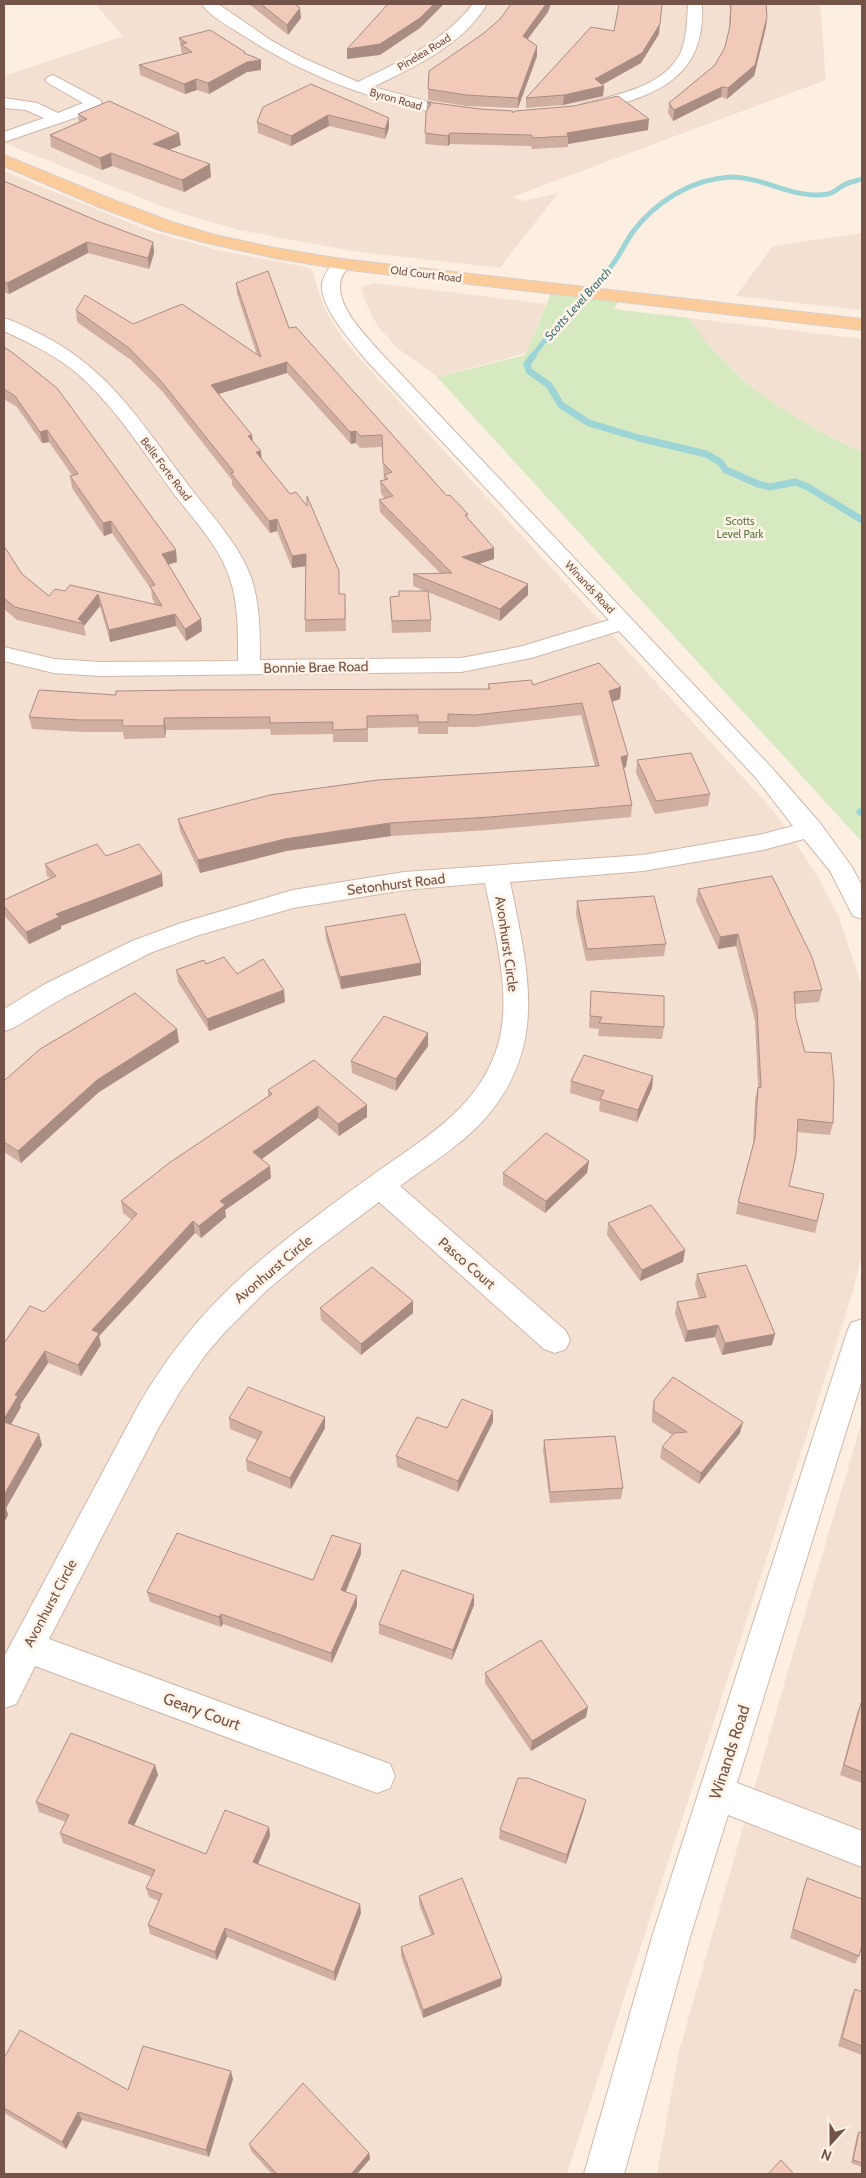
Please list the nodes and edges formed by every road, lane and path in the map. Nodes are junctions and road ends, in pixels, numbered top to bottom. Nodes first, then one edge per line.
1 (210, 4) edge
2 (480, 4) edge
3 (695, 4) edge
4 (52, 80) dead end
5 (358, 88) junction
6 (4, 103) edge
7 (574, 109) edge
8 (476, 114) edge
9 (55, 119) junction
10 (4, 137) edge
11 (4, 160) edge
12 (341, 264) junction
13 (4, 324) edge
14 (862, 325) edge
15 (623, 623) junction
16 (4, 654) edge
17 (249, 667) junction
18 (811, 829) junction
19 (496, 874) junction
20 (862, 910) edge
21 (4, 1021) edge
22 (379, 1185) junction
23 (862, 1332) edge
24 (555, 1340) dead end
25 (27, 1647) junction
26 (4, 1692) edge
27 (377, 1776) dead end
28 (716, 1793) junction
29 (862, 1850) edge
30 (604, 2174) edge

1 - 5 street, Byron Road
2 - 5 street, Pinelea Road
3 - 7 street
4 - 9 street
5 - 8 street, Byron Road
6 - 9 street
9 - 10 street
11 - 12 main road, Old Court Road
12 - 14 main road, Old Court Road
12 - 15 street, Winands Road
13 - 17 street, Belle Forte Road
15 - 17 street, Bonnie Brae Road
15 - 18 street, Winands Road
16 - 17 street, Bonnie Brae Road
18 - 19 street, Setonhurst Road
18 - 20 street, Winands Road
19 - 21 street, Setonhurst Road
19 - 22 street, Avonhurst Circle
22 - 24 street, Pasco Court
22 - 25 street, Avonhurst Circle
23 - 28 street, Winands Road
25 - 26 street, Avonhurst Circle
25 - 27 street, Geary Court
28 - 29 street
28 - 30 street, Winands Road

